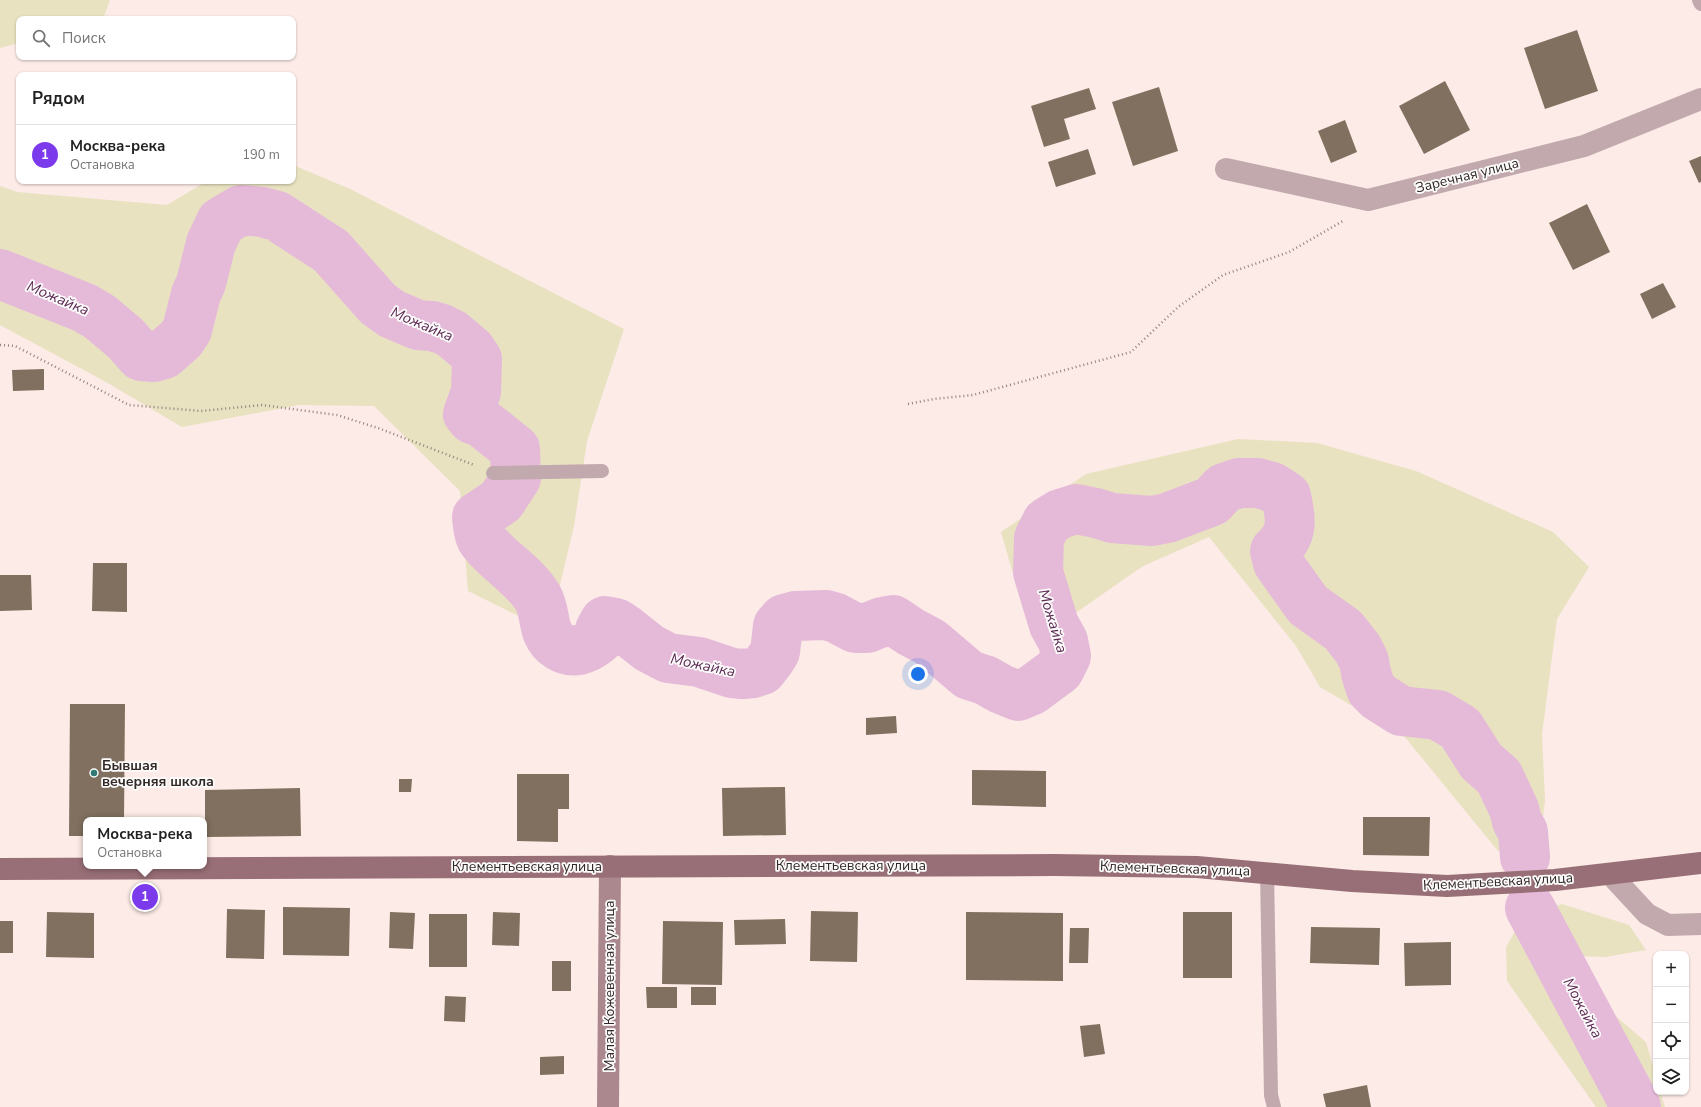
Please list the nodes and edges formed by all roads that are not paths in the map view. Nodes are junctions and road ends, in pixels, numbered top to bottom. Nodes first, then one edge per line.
1 (1699, 0) edge
2 (1701, 4) edge
3 (1701, 99) edge
4 (1226, 169) dead end
5 (602, 471) dead end
6 (493, 473) road end
7 (1701, 864) edge
8 (610, 866) junction
9 (207, 868) edge
10 (0, 869) edge
11 (83, 869) edge
12 (1267, 872) junction
13 (1610, 874) junction
14 (1701, 924) edge
15 (608, 1107) edge
16 (1274, 1107) edge

1 - 2 lane
3 - 4 street, Заречная улица
5 - 6 lane
7 - 13 main road, Клементьевская улица
8 - 9 main road, Клементьевская улица
8 - 12 main road, Клементьевская улица
8 - 15 street, Малая Кожевенная улица
10 - 11 main road, Клементьевская улица
12 - 13 main road, Клементьевская улица
12 - 16 lane
13 - 14 street

